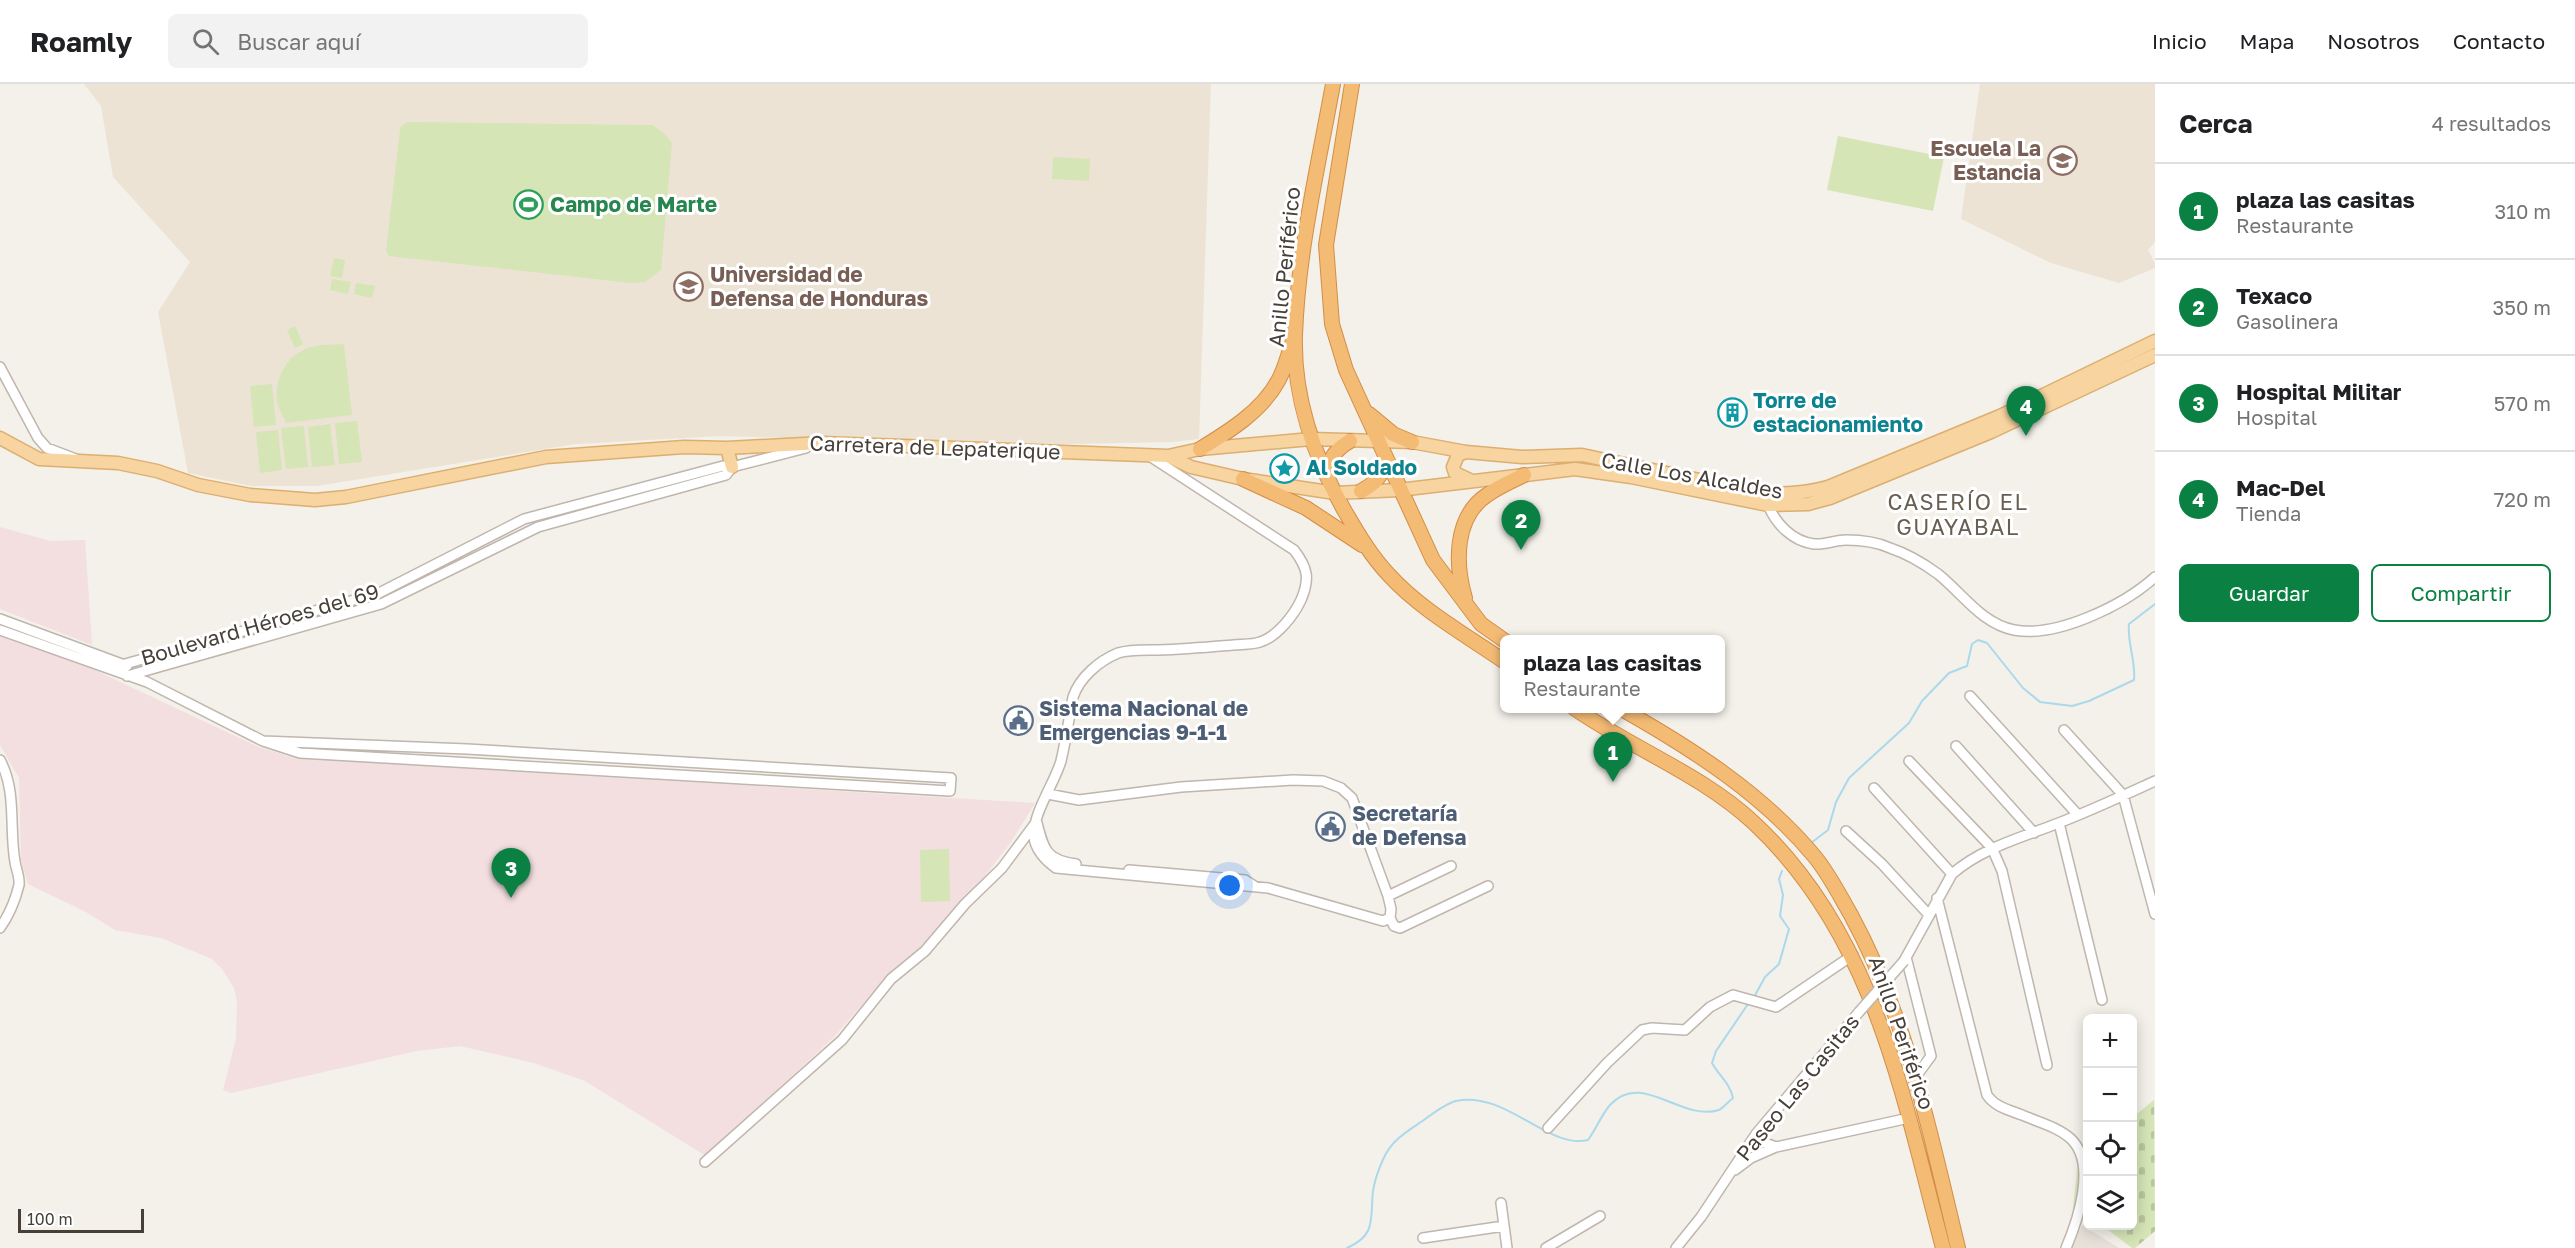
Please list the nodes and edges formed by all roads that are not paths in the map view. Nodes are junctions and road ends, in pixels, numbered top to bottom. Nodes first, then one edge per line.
1 (1332, 84) edge
2 (1352, 84) edge
3 (1295, 336) junction
4 (2155, 341) edge
5 (2155, 355) edge
6 (0, 367) edge
7 (1360, 401) junction
8 (0, 438) edge
9 (1311, 439) junction
10 (1350, 441) junction
11 (1378, 441) junction
12 (1412, 442) junction
13 (822, 443) junction
14 (727, 448) junction
15 (1200, 449) junction
16 (1466, 452) junction
17 (1148, 455) junction
18 (1168, 456) junction
19 (1386, 460) junction
20 (81, 461) junction
21 (732, 467) junction
22 (1326, 472) junction
23 (1524, 475) junction
24 (1244, 479) junction
25 (1475, 482) junction
26 (1399, 490) junction
27 (1361, 492) junction
28 (1335, 493) junction
29 (1768, 505) junction
30 (1366, 549) junction
31 (2155, 577) edge
32 (1468, 608) junction
33 (0, 619) edge
34 (0, 630) edge
35 (1500, 637) edge
36 (1500, 659) edge
37 (124, 664) junction
38 (115, 670) junction
39 (137, 671) junction
40 (127, 676) junction
41 (147, 682) junction
42 (1970, 696) dead end
43 (1582, 713) edge
44 (1628, 713) edge
45 (2064, 730) dead end
46 (263, 741) junction
47 (1956, 746) dead end
48 (0, 760) edge
49 (1909, 761) dead end
50 (2155, 781) edge
51 (1874, 788) dead end
52 (1048, 794) junction
53 (2123, 795) junction
54 (2078, 815) junction
55 (1037, 820) junction
56 (2059, 823) junction
57 (1846, 831) dead end
58 (2034, 833) junction
59 (1992, 848) junction
60 (1451, 866) dead end
61 (1952, 874) junction
62 (1488, 886) dead end
63 (1388, 896) junction
64 (1938, 898) junction
65 (2155, 914) edge
66 (1929, 915) junction
67 (1390, 918) junction
68 (0, 928) edge
69 (1853, 955) junction
70 (1905, 959) junction
71 (2102, 1000) dead end
72 (2047, 1065) dead end
73 (1917, 1075) junction
74 (1909, 1118) junction
75 (1548, 1128) dead end
76 (1756, 1134) junction
77 (1776, 1147) junction
78 (705, 1162) dead end
79 (1726, 1177) junction
80 (1501, 1203) dead end
81 (1600, 1216) dead end
82 (1504, 1226) junction
83 (1424, 1238) dead end
84 (1507, 1248) edge
85 (1546, 1248) edge
86 (1676, 1248) edge
87 (1943, 1248) edge
88 (1958, 1248) edge
89 (2066, 1248) edge

1 - 3 highway, Anillo Periférico
2 - 7 highway, Anillo Periférico
3 - 9 highway, Anillo Periférico
3 - 15 highway
4 - 16 main road, Calle Los Alcaldes
5 - 29 main road, Calle Los Alcaldes
6 - 20 street
7 - 11 highway, Anillo Periférico
7 - 12 highway
8 - 20 main road, Carretera de Lepaterique
9 - 10 main road, Carretera de Lepaterique
9 - 15 main road, Carretera de Lepaterique
9 - 22 highway, Anillo Periférico
10 - 11 main road, Carretera de Lepaterique
10 - 22 highway
11 - 12 main road, Calle Los Alcaldes
11 - 19 highway, Anillo Periférico
12 - 16 main road, Calle Los Alcaldes
13 - 14 main road, Carretera de Lepaterique
13 - 17 main road, Carretera de Lepaterique
13 - 21 street, Boulevard Héroes del 69
14 - 20 main road, Carretera de Lepaterique
14 - 21 main road
15 - 18 main road, Carretera de Lepaterique
16 - 25 main road
17 - 18 main road, Carretera de Lepaterique
17 - 52 street
18 - 24 main road, Carretera de Lepaterique
19 - 26 highway, Anillo Periférico
19 - 27 highway
21 - 37 street, Boulevard Héroes del 69
21 - 39 street, Boulevard Héroes del 69
22 - 28 highway, Anillo Periférico
23 - 25 main road, Calle Los Alcaldes
23 - 29 main road, Calle Los Alcaldes
23 - 32 highway
24 - 28 main road, Carretera de Lepaterique
24 - 30 highway
25 - 26 main road, Calle Los Alcaldes
26 - 27 main road, Carretera de Lepaterique
26 - 32 highway, Anillo Periférico
27 - 28 main road, Carretera de Lepaterique
28 - 30 highway, Anillo Periférico
29 - 31 street
30 - 36 highway, Anillo Periférico
32 - 35 highway, Anillo Periférico
33 - 37 street, Boulevard Héroes del 69
34 - 38 street, Boulevard Héroes del 69
37 - 38 street, Boulevard Héroes del 69
37 - 39 street, Boulevard Héroes del 69
38 - 40 street, Boulevard Héroes del 69
39 - 40 street, Boulevard Héroes del 69
39 - 41 street, Boulevard Héroes del 69
40 - 41 street, Boulevard Héroes del 69
41 - 46 street, Boulevard Héroes del 69
42 - 54 street
43 - 69 highway, Anillo Periférico
44 - 73 highway, Anillo Periférico
45 - 53 street
46 - 46 street, Boulevard Héroes del 69
47 - 58 street
48 - 68 street
49 - 59 street
50 - 53 street, Paseo Las Casitas
51 - 61 street
52 - 55 street
52 - 63 street
53 - 54 street, Paseo Las Casitas
53 - 65 street
54 - 56 street, Paseo Las Casitas
55 - 67 street
55 - 78 street
56 - 58 street, Paseo Las Casitas
56 - 71 street
57 - 66 street
58 - 59 street, Paseo Las Casitas
59 - 61 street, Paseo Las Casitas
59 - 72 street
60 - 63 street
61 - 64 street, Paseo Las Casitas
62 - 67 street
63 - 67 street
64 - 66 street, Paseo Las Casitas
64 - 89 street
66 - 70 street, Paseo Las Casitas
69 - 74 highway, Anillo Periférico
69 - 75 street
70 - 73 street
70 - 76 street, Paseo Las Casitas, bridge
73 - 88 highway, Anillo Periférico
74 - 77 street
74 - 87 highway, Anillo Periférico
76 - 77 street
76 - 79 street, Paseo Las Casitas
77 - 79 street
79 - 86 street, Paseo Las Casitas
80 - 82 street
81 - 85 street
82 - 83 street
82 - 84 street

